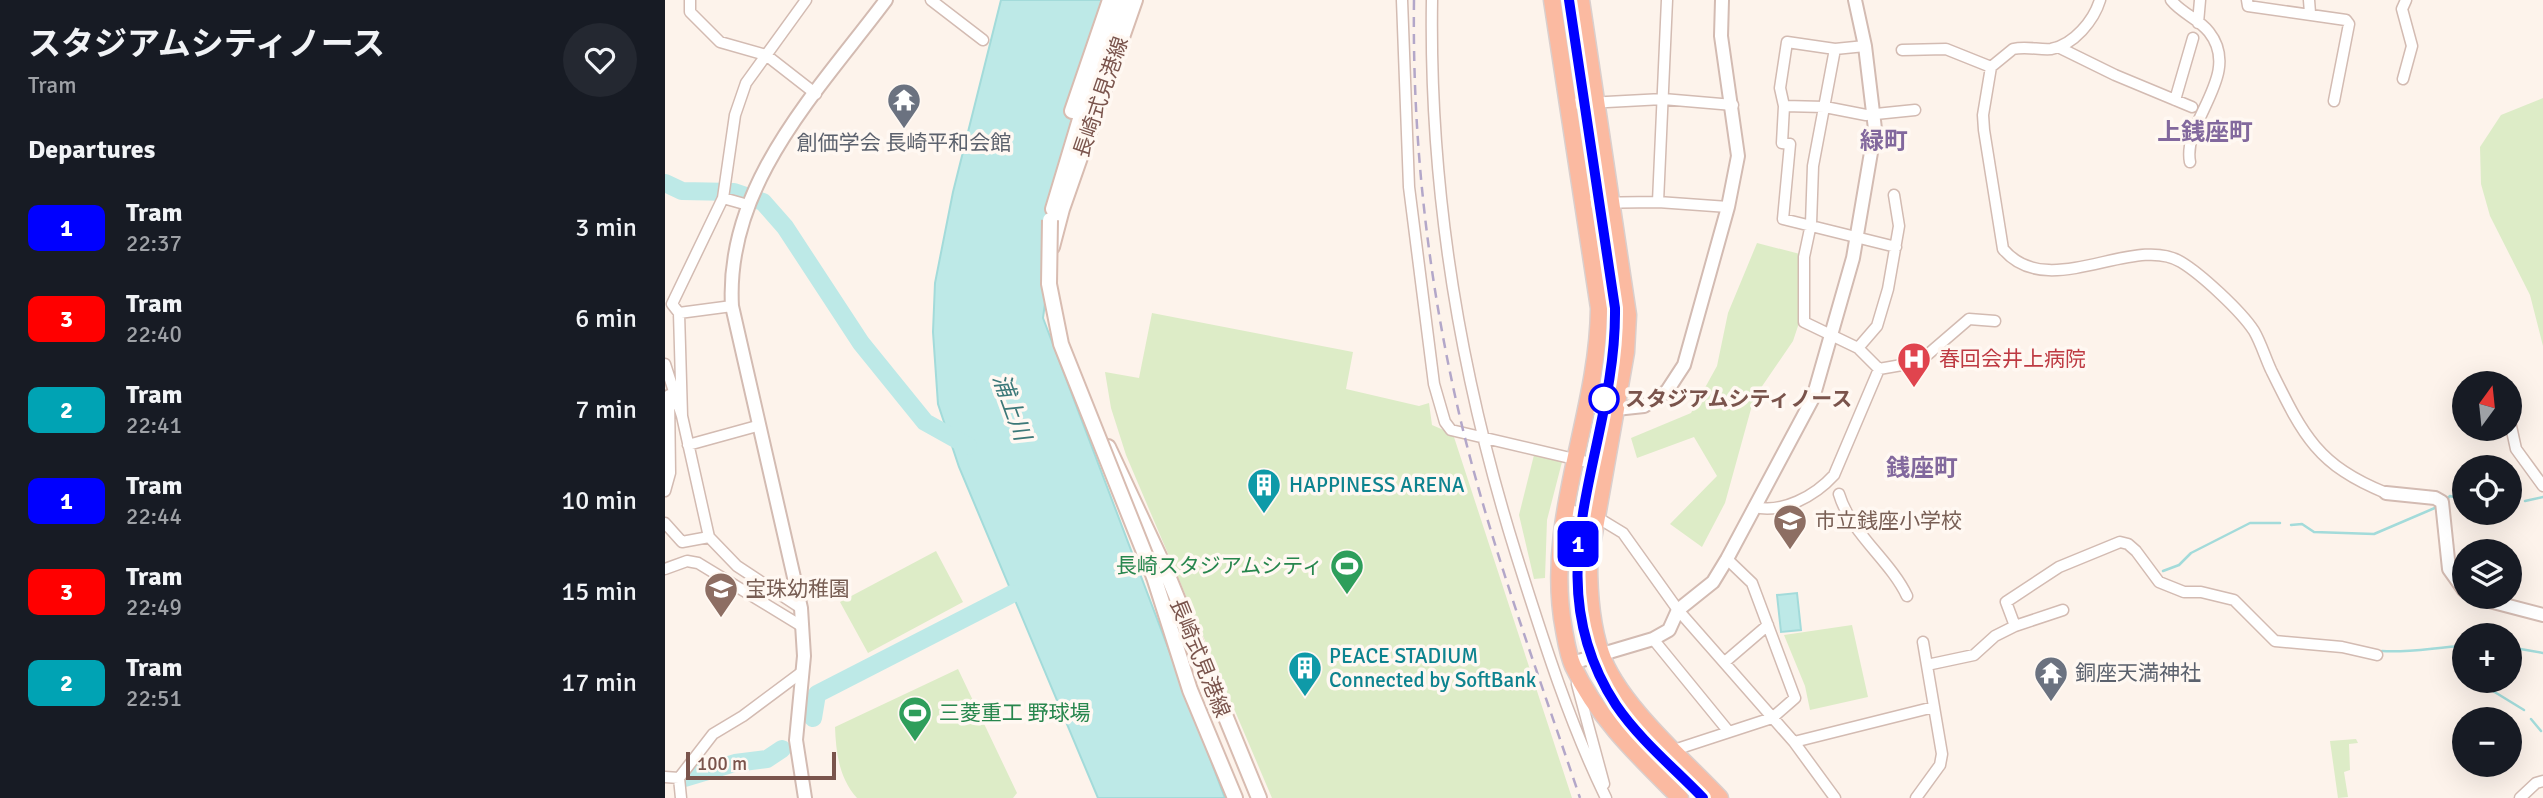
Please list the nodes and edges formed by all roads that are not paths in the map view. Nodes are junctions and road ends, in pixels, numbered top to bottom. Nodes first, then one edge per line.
1 (689, 0) edge
2 (806, 0) edge
3 (886, 0) edge
4 (931, 0) edge
5 (1110, 0) edge
6 (1122, 0) edge
7 (1135, 0) edge
8 (1146, 0) edge
9 (1402, 0) edge
10 (1432, 0) edge
11 (1552, 0) edge
12 (1581, 0) edge
13 (1667, 0) edge
14 (1718, 0) edge
15 (1855, 0) edge
16 (2100, 0) edge
17 (2171, 0) edge
18 (2200, 0) edge
19 (2247, 0) edge
20 (2309, 0) edge
21 (2406, 0) edge
22 (2310, 13) junction
23 (2198, 23) junction
24 (2193, 38) dead end
25 (983, 40) dead end
26 (1865, 46) junction
27 (2058, 47) junction
28 (1835, 49) junction
29 (1902, 50) dead end
30 (766, 55) junction
31 (1991, 67) junction
32 (2403, 79) dead end
33 (816, 94) junction
34 (1663, 99) junction
35 (1597, 100) junction
36 (2175, 100) junction
37 (2334, 101) dead end
38 (1569, 104) junction
39 (1733, 105) junction
40 (1784, 106) junction
41 (1825, 107) junction
42 (2192, 107) dead end
43 (1915, 110) dead end
44 (1874, 114) junction
45 (1093, 122) junction
46 (2190, 162) dead end
47 (1894, 195) dead end
48 (723, 198) junction
49 (1658, 202) junction
50 (1582, 203) junction
51 (1613, 203) junction
52 (748, 205) junction
53 (1728, 207) junction
54 (1050, 220) junction
55 (1811, 224) junction
56 (1858, 235) junction
57 (1896, 247) junction
58 (732, 306) junction
59 (679, 313) junction
60 (1995, 321) dead end
61 (1831, 334) junction
62 (1858, 348) junction
63 (665, 364) edge
64 (1879, 369) junction
65 (669, 396) dead end
66 (1586, 407) junction
67 (1616, 409) junction
68 (682, 416) junction
69 (757, 426) junction
70 (1482, 437) junction
71 (2514, 441) edge
72 (688, 445) junction
73 (1576, 459) junction
74 (1604, 466) junction
75 (2543, 486) edge
76 (665, 491) edge
77 (2386, 493) joint
78 (1839, 494) dead end
79 (1754, 507) junction
80 (1565, 509) junction
81 (1595, 516) junction
82 (665, 523) edge
83 (709, 537) junction
84 (1727, 559) junction
85 (665, 569) edge
86 (2452, 573) edge
87 (1907, 596) dead end
88 (801, 608) junction
89 (2520, 609) edge
90 (1678, 610) junction
91 (2063, 610) dead end
92 (2543, 615) edge
93 (1768, 625) junction
94 (2015, 626) junction
95 (803, 627) junction
96 (1653, 639) junction
97 (1923, 642) dead end
98 (2377, 655) dead end
99 (1601, 656) junction
100 (1726, 661) junction
101 (1571, 663) junction
102 (1927, 665) junction
103 (802, 672) junction
104 (1934, 707) junction
105 (1772, 718) junction
106 (1729, 732) junction
107 (1794, 742) junction
108 (1674, 750) junction
109 (665, 777) edge
110 (679, 778) junction
111 (2543, 781) edge
112 (1233, 794) edge
113 (681, 798) edge
114 (805, 798) edge
115 (1259, 798) edge
116 (1607, 798) edge
117 (1679, 798) edge
118 (1720, 798) edge
119 (1835, 798) edge
120 (1916, 798) edge
121 (2520, 798) edge

1 - 30 street
2 - 30 street
3 - 33 street
4 - 25 street
5 - 54 main road
6 - 54 main road, 長崎式見港線
7 - 45 main road, 長崎式見港線
8 - 45 main road
9 - 70 street
10 - 70 street
11 - 38 highway
12 - 35 highway
13 - 34 street
14 - 39 street
15 - 26 street
16 - 27 street
17 - 23 street
18 - 23 street
19 - 22 street
20 - 22 street
21 - 32 street
22 - 37 street
23 - 46 street
24 - 36 street
26 - 28 street
26 - 44 street
27 - 31 street
27 - 36 street
28 - 40 street
28 - 41 street
29 - 31 street
30 - 33 street
30 - 48 street
31 - 77 street
33 - 52 street
34 - 35 street
34 - 39 street
34 - 49 street
35 - 38 street
35 - 51 highway
36 - 42 street
38 - 50 highway
39 - 53 street
40 - 41 street
40 - 55 street
41 - 44 street
41 - 55 street
43 - 44 street
44 - 56 street
45 - 115 main road, 長崎式見港線, bridge
47 - 57 street
48 - 52 street
48 - 59 street
49 - 51 street
49 - 53 street
50 - 51 street
50 - 66 highway
51 - 67 highway
52 - 58 street
53 - 67 street
54 - 112 main road, 長崎式見港線, bridge
55 - 56 street
55 - 61 street
56 - 57 street
56 - 61 street
57 - 62 street
58 - 59 street
58 - 69 street
59 - 68 street
60 - 64 street
61 - 62 street
61 - 79 street
62 - 64 street
63 - 68 street
64 - 79 street
65 - 76 street
66 - 67 street
66 - 73 highway
67 - 74 highway
68 - 72 street
69 - 72 street
69 - 88 street
70 - 73 street
70 - 116 street
71 - 75 street
72 - 83 street
73 - 74 street
73 - 80 highway
74 - 81 highway
77 - 86 street
78 - 87 street
79 - 84 street
80 - 81 street
80 - 101 highway
81 - 90 street
81 - 99 highway
82 - 83 street
83 - 88 street
84 - 90 street
84 - 93 street
85 - 95 street
88 - 95 street
89 - 92 street
90 - 96 street
90 - 100 street
91 - 94 street
93 - 100 street
93 - 105 street
94 - 98 street
94 - 102 street
95 - 103 street
96 - 99 street
96 - 106 street
97 - 102 street
99 - 101 street
99 - 108 highway
100 - 105 street
101 - 116 street
101 - 117 highway
102 - 104 street
103 - 110 street
103 - 114 street
104 - 107 street
104 - 120 street
105 - 106 street
105 - 107 street
106 - 108 street
107 - 119 street
108 - 118 highway
109 - 110 street
110 - 113 street
111 - 121 street

